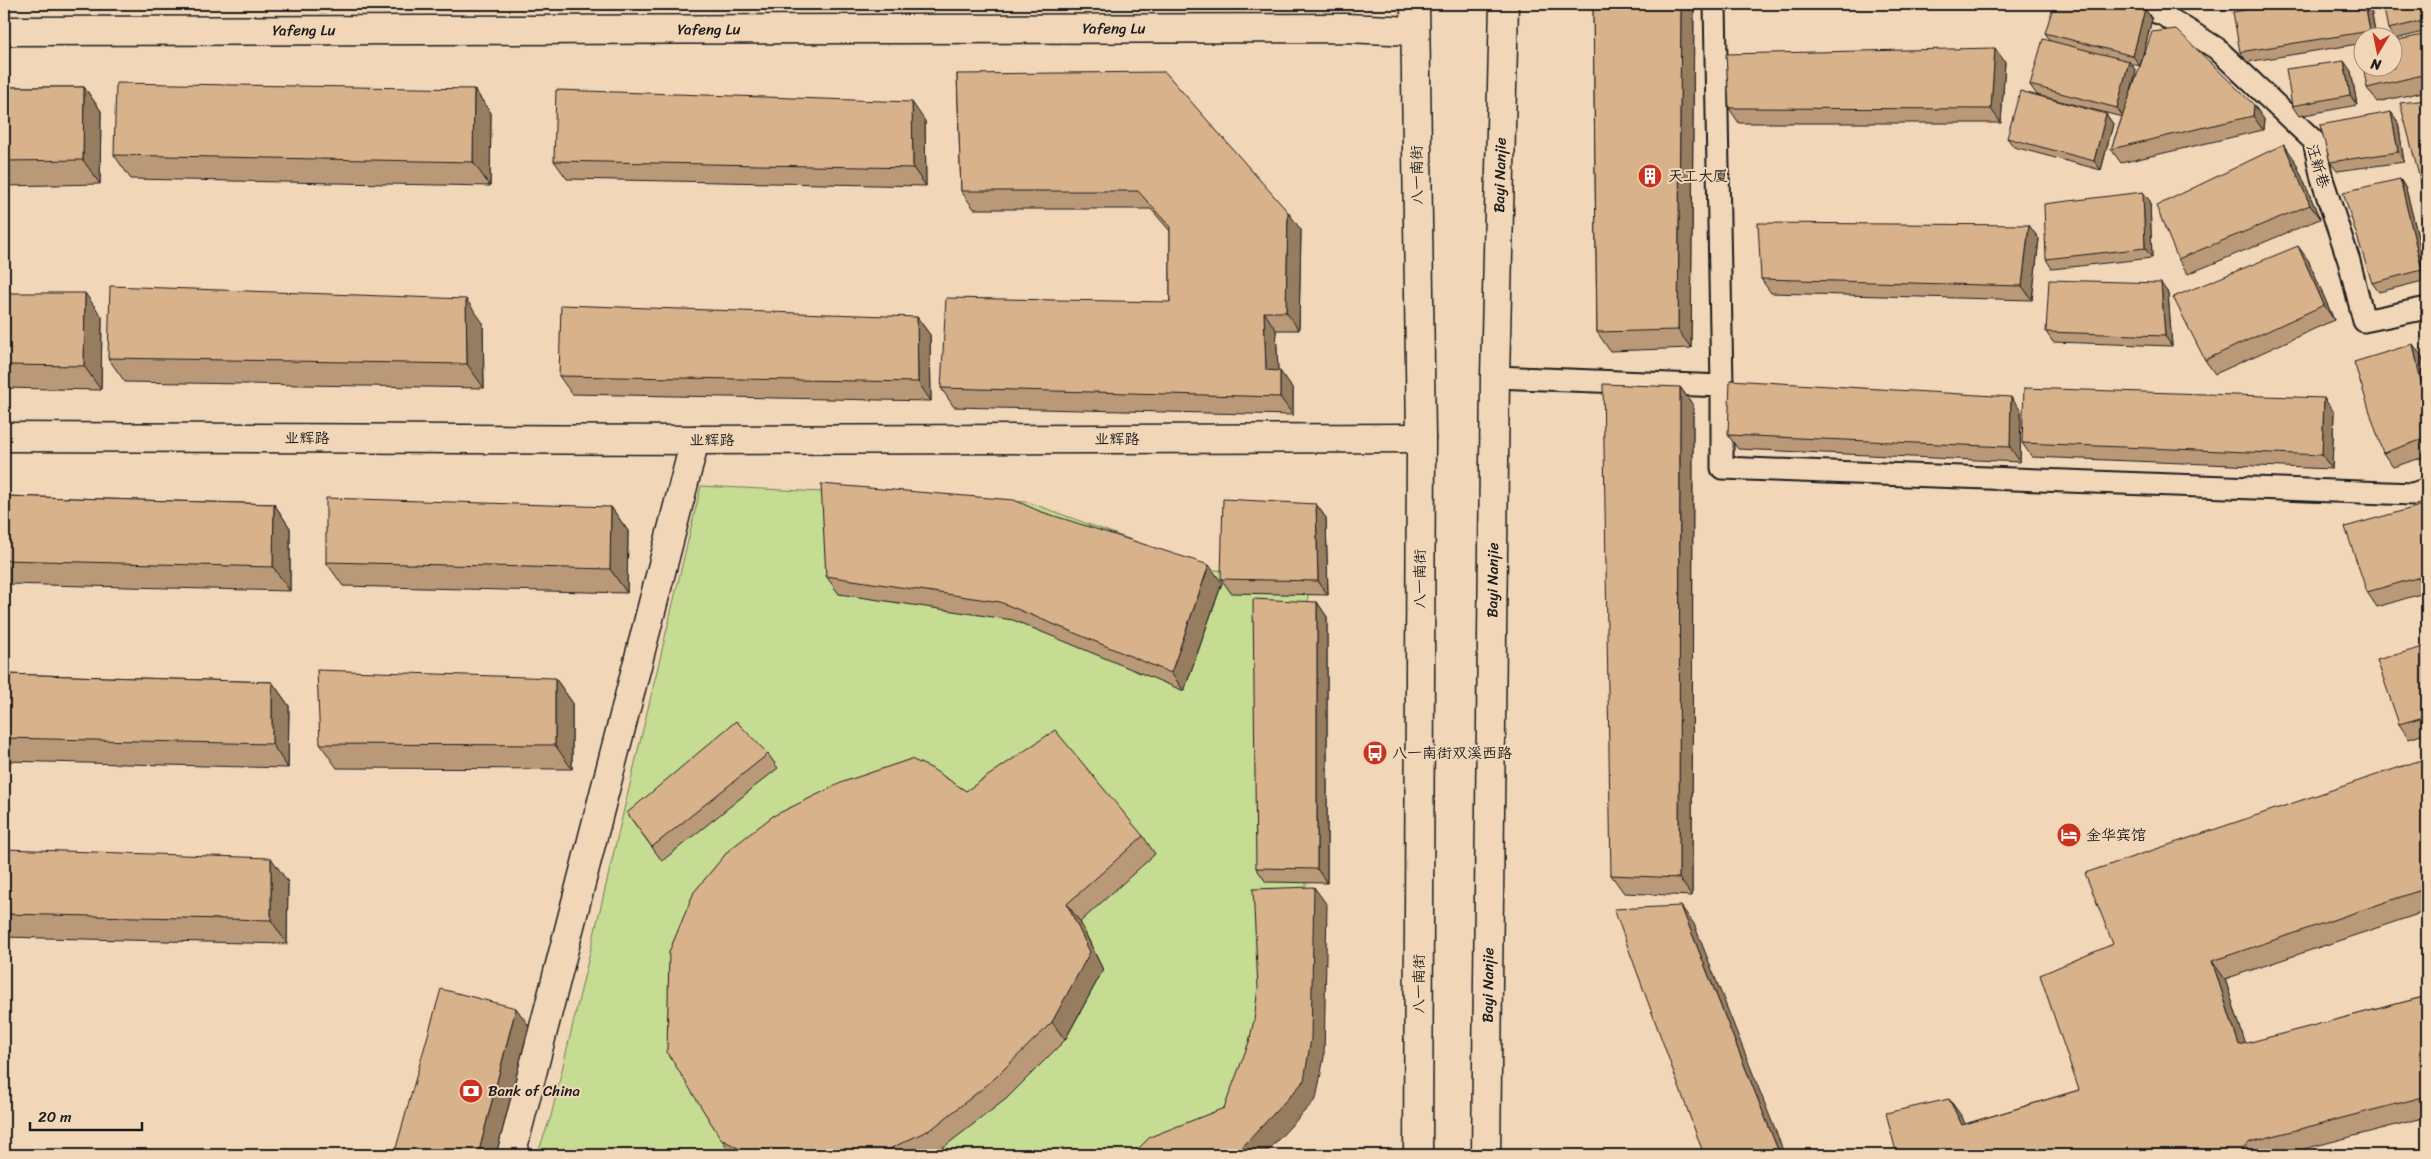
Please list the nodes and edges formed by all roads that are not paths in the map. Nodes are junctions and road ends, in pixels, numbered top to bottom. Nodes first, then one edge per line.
1 (1415, 4) edge
2 (1504, 4) edge
3 (1714, 4) edge
4 (2130, 4) edge
5 (2164, 9) edge
6 (4, 31) edge
7 (1414, 31) junction
8 (2427, 308) edge
9 (1495, 377) junction
10 (1722, 386) junction
11 (4, 437) edge
12 (1421, 438) junction
13 (695, 440) junction
14 (2427, 489) edge
15 (511, 1155) edge
16 (1418, 1155) edge
17 (1486, 1155) edge

1 - 7 street, 八一南街
2 - 9 street, Bayi Nanjie
3 - 10 lane
4 - 5 lane, 汪新巷
5 - 8 lane, 汪新巷
6 - 7 street, Yafeng Lu
7 - 12 street, 八一南街
9 - 10 lane
9 - 17 street, Bayi Nanjie
10 - 14 lane
11 - 13 street, 业辉路
12 - 13 street, 业辉路
12 - 16 street, 八一南街
13 - 15 street

